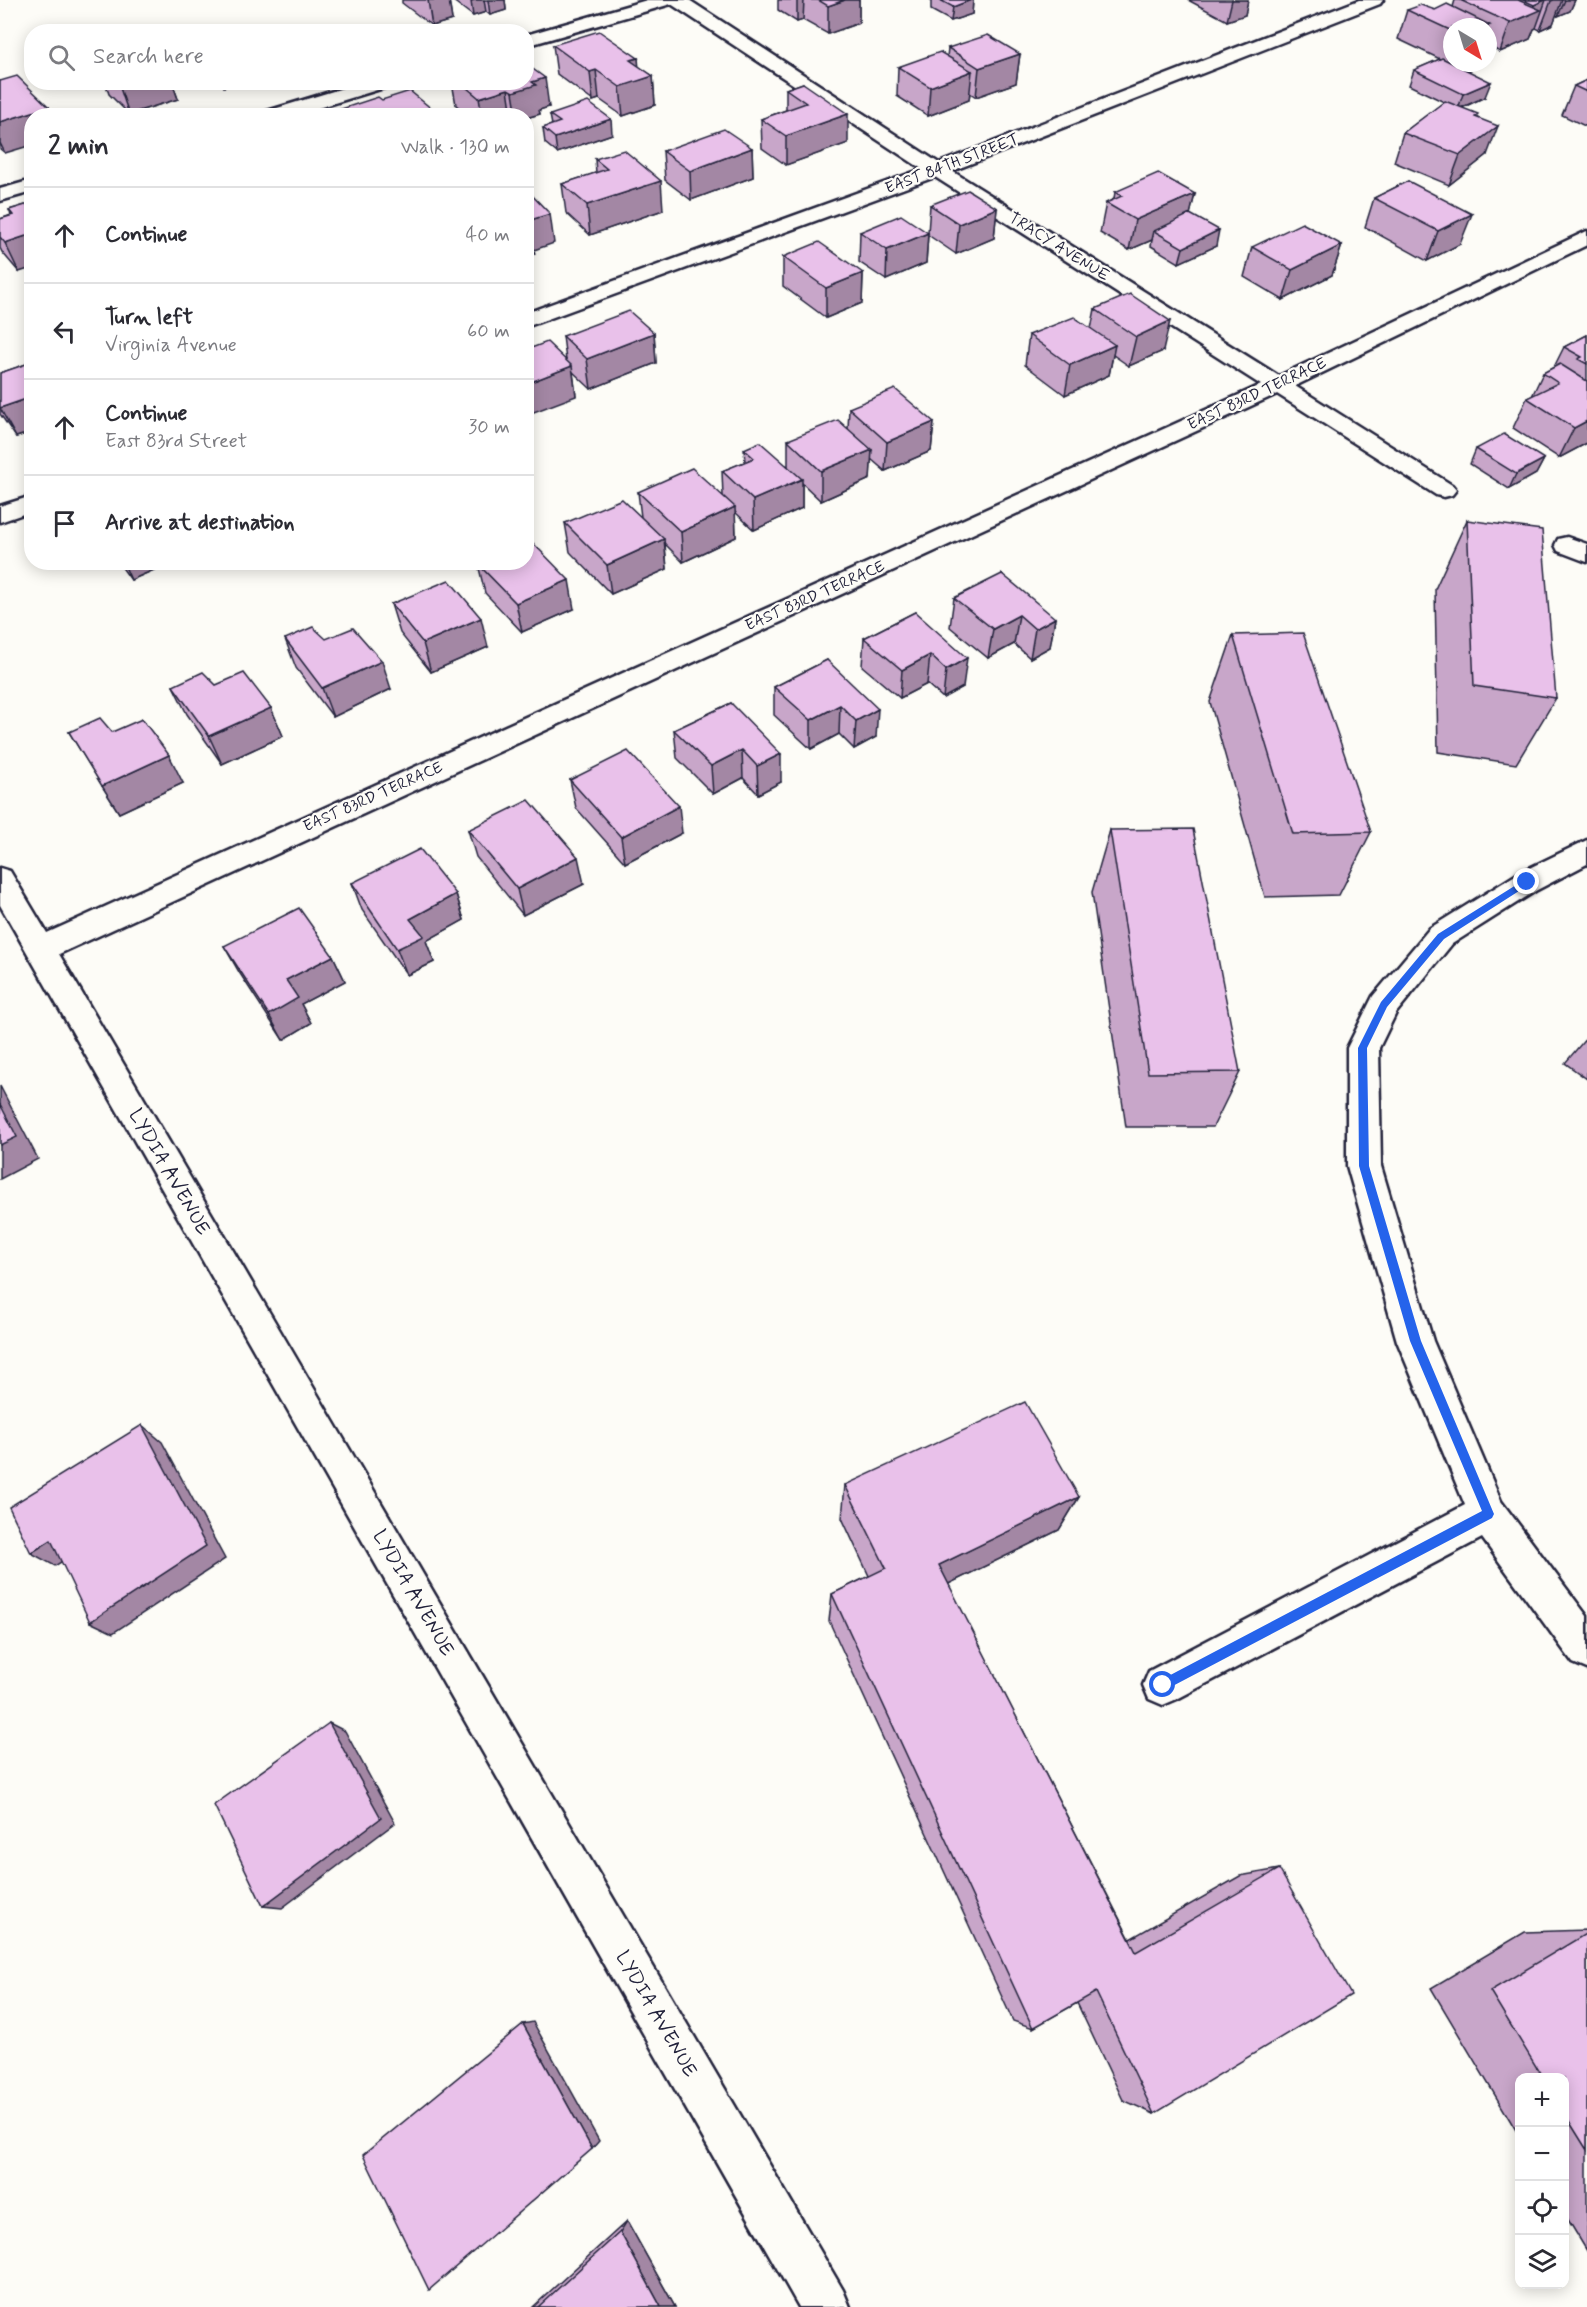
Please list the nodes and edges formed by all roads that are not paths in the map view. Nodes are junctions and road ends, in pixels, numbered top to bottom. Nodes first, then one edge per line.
1 (665, 0) edge
2 (677, 0) edge
3 (1374, 0) edge
4 (534, 39) edge
5 (358, 90) edge
6 (298, 108) edge
7 (937, 170) junction
8 (24, 188) edge
9 (0, 195) edge
10 (1587, 237) edge
11 (534, 318) edge
12 (1277, 386) junction
13 (1444, 490) dead end
14 (24, 506) edge
15 (0, 514) edge
16 (1587, 851) edge
17 (0, 879) edge
18 (40, 949) junction
19 (1488, 1514) junction
20 (1587, 1649) edge
21 (1163, 1685) dead end
22 (826, 2307) edge

1 - 4 street
2 - 7 street, TRACY AVENUE
3 - 7 street, EAST 84TH STREET
5 - 6 street
7 - 11 street, EAST 84TH STREET
7 - 12 street, TRACY AVENUE
8 - 9 street
10 - 12 street, EAST 83RD TERRACE
12 - 13 street, TRACY AVENUE
12 - 18 street, EAST 83RD TERRACE
14 - 15 street
16 - 19 street
17 - 18 street, LYDIA AVENUE
18 - 22 street, LYDIA AVENUE
19 - 20 street
19 - 21 street

